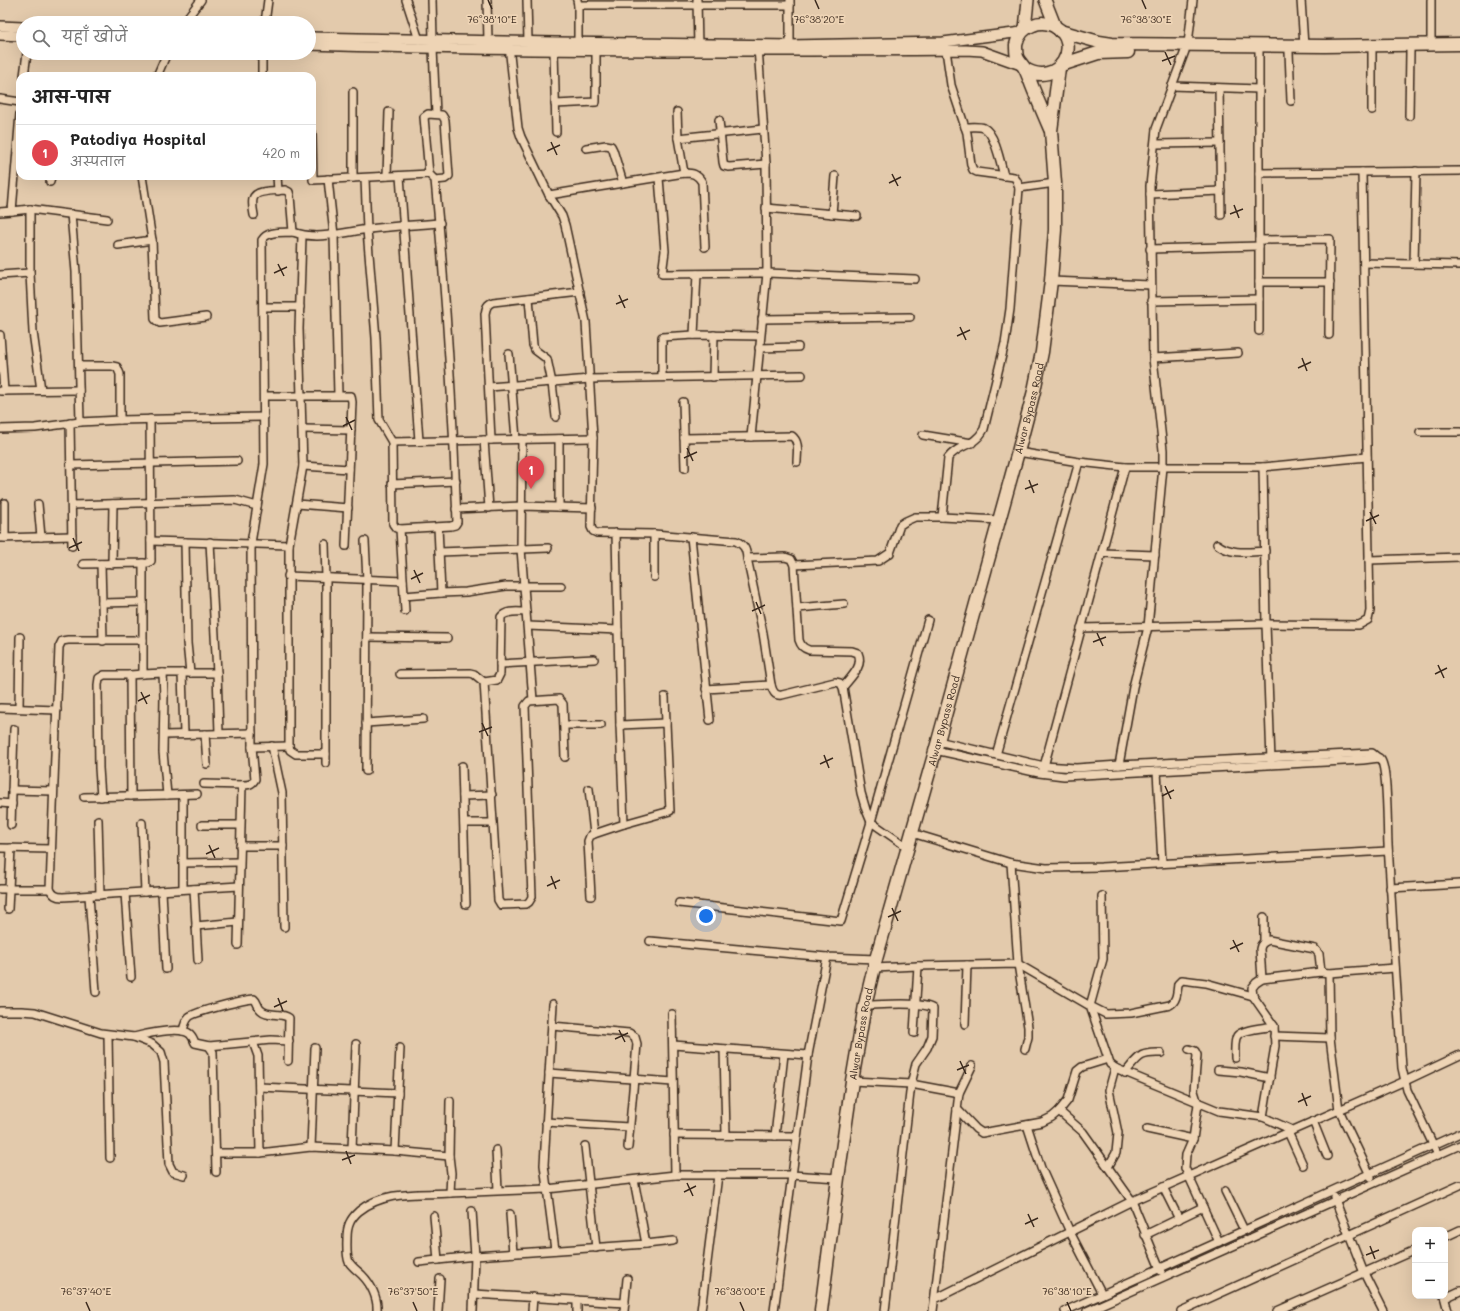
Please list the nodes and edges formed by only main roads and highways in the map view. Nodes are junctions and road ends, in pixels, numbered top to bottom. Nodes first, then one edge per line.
1 (1028, 0) edge
2 (1045, 0) edge
3 (1058, 29) junction
4 (1024, 31) junction
5 (1460, 44) edge
6 (1187, 47) junction
7 (1460, 51) edge
8 (1023, 67) junction
9 (1060, 67) junction
10 (1051, 131) junction
11 (821, 1311) edge

1 - 4 main road
2 - 3 main road
3 - 4 highway
3 - 6 highway
3 - 9 highway
4 - 8 highway
5 - 6 highway
6 - 7 highway
6 - 9 highway
8 - 9 highway
8 - 10 highway
9 - 10 highway
10 - 11 highway, Alwar Bypass Road

